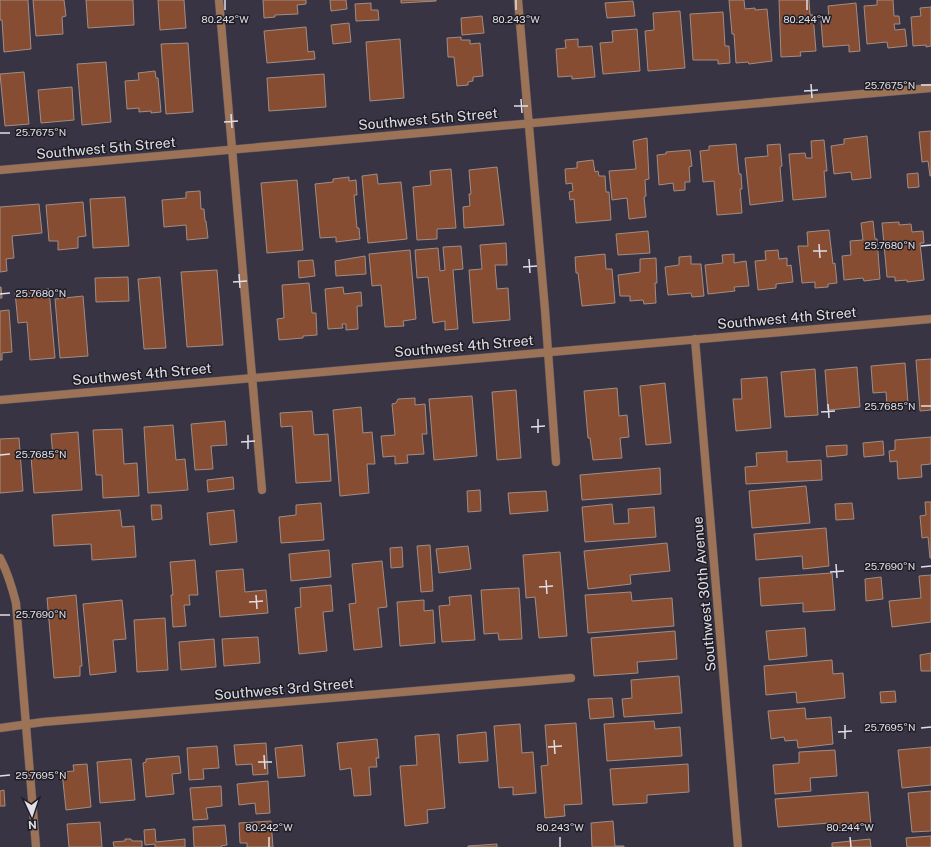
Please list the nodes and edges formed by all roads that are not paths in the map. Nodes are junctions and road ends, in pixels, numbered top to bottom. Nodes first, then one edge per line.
1 (219, 0) edge
2 (518, 0) edge
3 (931, 88) edge
4 (529, 123) junction
5 (232, 150) junction
6 (0, 170) edge
7 (931, 319) edge
8 (695, 339) junction
9 (549, 352) junction
10 (252, 378) junction
11 (0, 400) edge
12 (556, 462) dead end
13 (262, 490) dead end
14 (0, 558) edge
15 (571, 678) dead end
16 (25, 725) junction
17 (0, 728) edge
18 (36, 847) edge
19 (738, 847) edge

1 - 5 street
2 - 4 street
3 - 4 street, Southwest 5th Street
4 - 5 street, Southwest 5th Street
4 - 9 street
5 - 6 street, Southwest 5th Street
5 - 10 street
7 - 8 street, Southwest 4th Street
8 - 9 street, Southwest 4th Street
8 - 19 street, Southwest 30th Avenue
9 - 10 street, Southwest 4th Street
9 - 12 street
10 - 11 street, Southwest 4th Street
10 - 13 street
14 - 16 street
15 - 16 street, Southwest 3rd Street
16 - 17 street, Southwest 3rd Street
16 - 18 street

